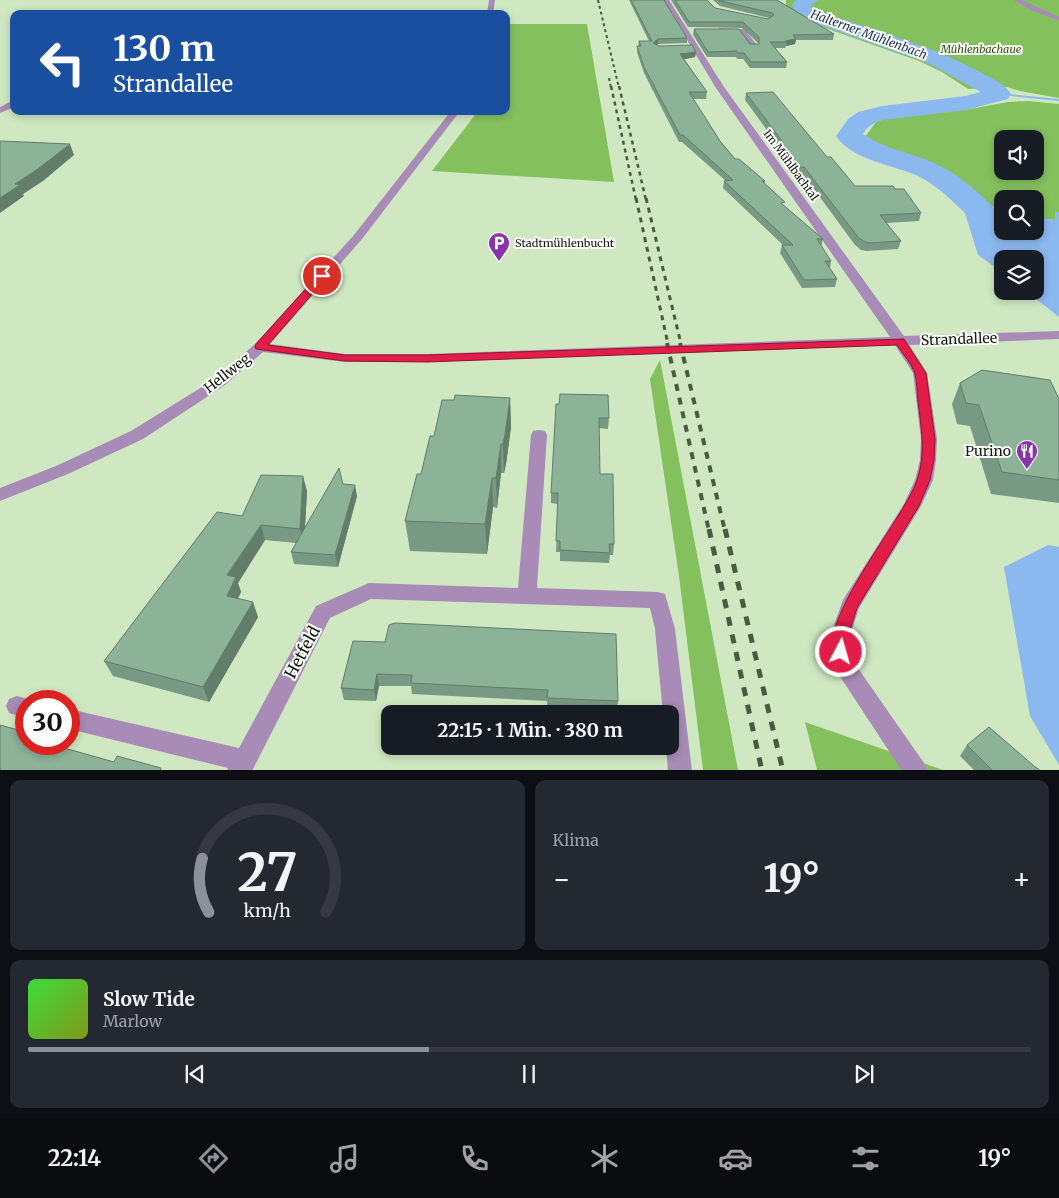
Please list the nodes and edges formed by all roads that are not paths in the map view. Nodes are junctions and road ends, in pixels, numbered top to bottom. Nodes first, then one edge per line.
1 (666, 0) edge
2 (1018, 0) edge
3 (1059, 18) edge
4 (711, 30) edge
5 (754, 46) edge
6 (453, 115) edge
7 (1059, 335) edge
8 (900, 341) junction
9 (260, 347) junction
10 (539, 435) dead end
11 (0, 495) edge
12 (527, 596) junction
13 (80, 722) edge
14 (242, 766) edge
15 (680, 770) edge
16 (916, 770) edge

1 - 8 street, Im Mühlbachtal
2 - 3 street
4 - 5 street
6 - 9 street, Hellweg
7 - 8 street, Strandallee
8 - 9 street, Strandallee
8 - 16 street, Im Mühlbachtal
9 - 11 street, Hellweg
10 - 12 street
12 - 14 street, Hetfeld
12 - 15 street, Hetfeld
13 - 14 street

